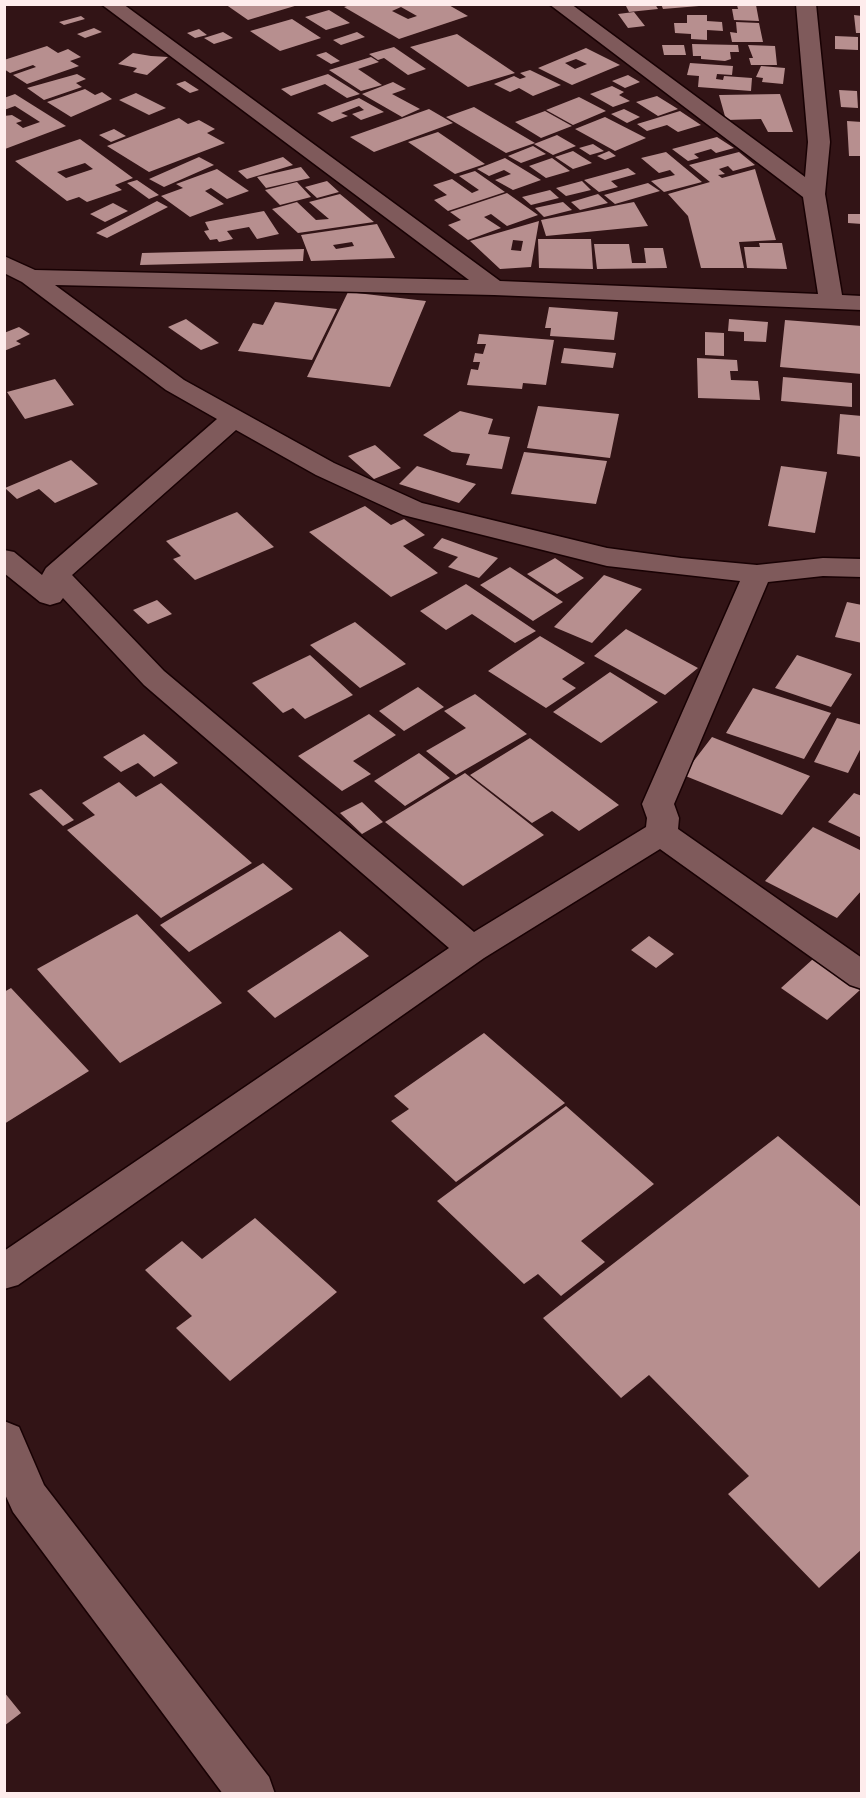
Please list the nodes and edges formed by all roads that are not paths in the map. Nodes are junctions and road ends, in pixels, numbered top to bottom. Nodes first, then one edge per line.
1 (110, 4) edge
2 (558, 4) edge
3 (806, 4) edge
4 (814, 194) junction
5 (4, 264) edge
6 (30, 277) junction
7 (494, 288) junction
8 (831, 301) junction
9 (861, 303) edge
10 (234, 418) junction
11 (4, 558) edge
12 (861, 568) edge
13 (56, 574) junction
14 (757, 574) junction
15 (661, 833) junction
16 (472, 949) junction
17 (861, 976) edge
18 (4, 1273) edge
19 (4, 1440) edge
20 (252, 1794) edge

1 - 7 street
2 - 4 street
3 - 4 street
4 - 8 street
5 - 6 street
6 - 7 street
6 - 10 street
7 - 8 street
8 - 9 street
10 - 13 street
10 - 14 street
11 - 13 street
12 - 14 street
13 - 16 street
14 - 15 street
15 - 16 street
15 - 17 street
16 - 18 street
19 - 20 street

